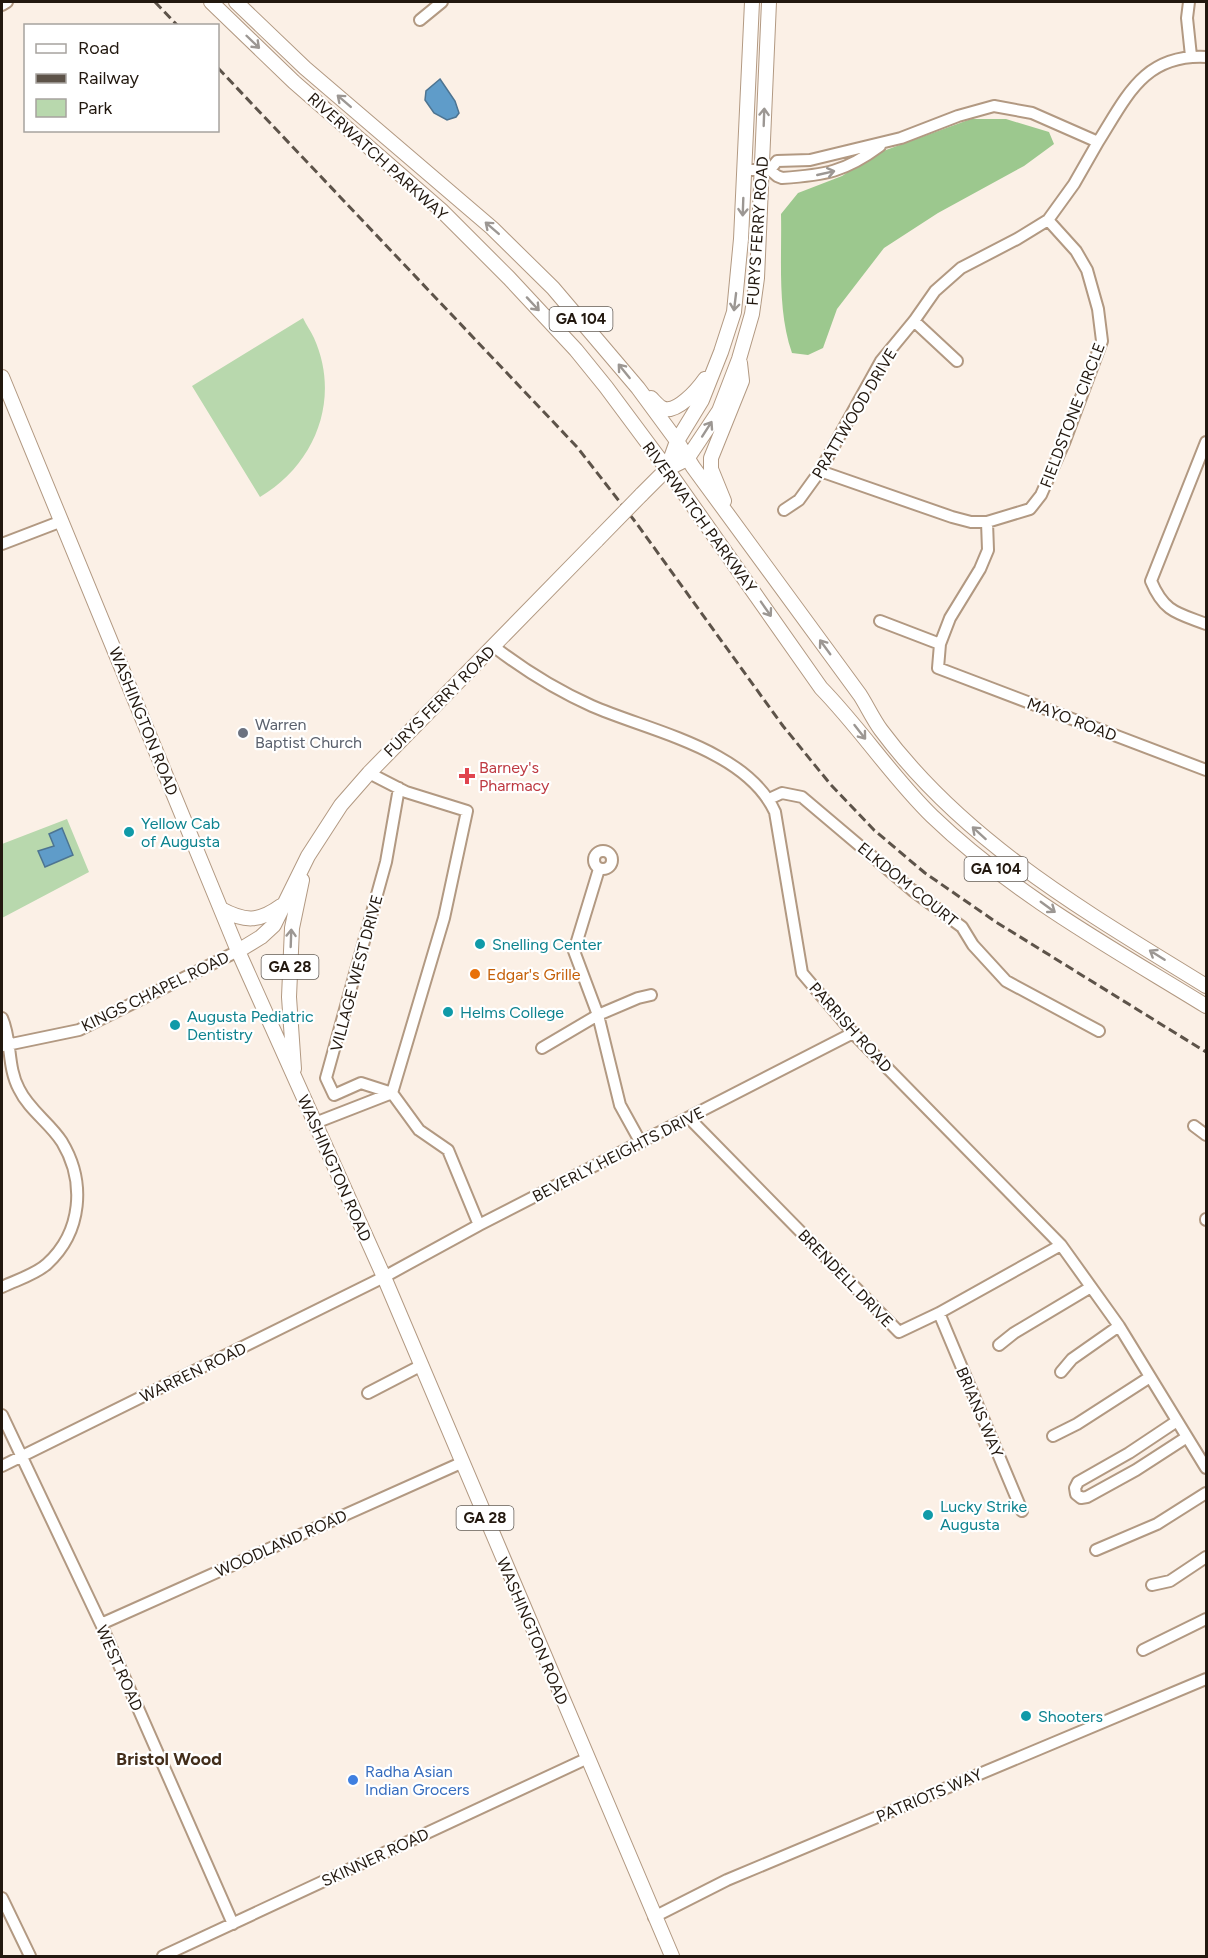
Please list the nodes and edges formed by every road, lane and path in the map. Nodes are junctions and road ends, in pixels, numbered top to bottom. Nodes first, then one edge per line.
1 (7, 2) edge
2 (211, 2) edge
3 (236, 2) edge
4 (442, 2) edge
5 (752, 2) edge
6 (770, 2) edge
7 (1189, 2) edge
8 (2, 5) edge
9 (420, 20) dead end
10 (1191, 56) junction
11 (1206, 57) edge
12 (885, 142) junction
13 (1098, 142) junction
14 (744, 170) junction
15 (766, 170) junction
16 (1048, 220) junction
17 (914, 321) junction
18 (722, 352) junction
19 (740, 359) junction
20 (957, 361) dead end
21 (2, 377) edge
22 (638, 388) junction
23 (677, 441) junction
24 (1206, 442) edge
25 (687, 459) junction
26 (667, 469) junction
27 (820, 471) junction
28 (784, 510) dead end
29 (731, 519) junction
30 (62, 521) junction
31 (987, 522) junction
32 (2, 544) edge
33 (880, 621) dead end
34 (1206, 624) edge
35 (940, 644) junction
36 (493, 646) junction
37 (1206, 770) edge
38 (369, 773) junction
39 (399, 788) junction
40 (769, 799) junction
41 (308, 856) junction
42 (599, 869) dead end
43 (285, 903) junction
44 (221, 909) junction
45 (238, 951) junction
46 (1206, 986) edge
47 (651, 995) dead end
48 (1206, 1006) edge
49 (598, 1016) junction
50 (2, 1018) edge
51 (1099, 1031) dead end
52 (853, 1033) junction
53 (4, 1045) edge
54 (542, 1048) dead end
55 (295, 1080) junction
56 (392, 1094) junction
57 (689, 1118) junction
58 (315, 1123) junction
59 (1194, 1126) dead end
60 (1206, 1135) edge
61 (641, 1143) junction
62 (479, 1225) junction
63 (1061, 1245) junction
64 (384, 1277) junction
65 (2, 1287) edge
66 (1091, 1287) junction
67 (939, 1313) junction
68 (1119, 1326) junction
69 (999, 1345) dead end
70 (422, 1365) junction
71 (1061, 1372) dead end
72 (1150, 1377) junction
73 (368, 1393) dead end
74 (2, 1415) edge
75 (1177, 1421) junction
76 (1053, 1436) dead end
77 (1187, 1437) junction
78 (21, 1457) junction
79 (461, 1463) junction
80 (2, 1466) edge
81 (1206, 1468) edge
82 (1206, 1493) edge
83 (1022, 1511) dead end
84 (1096, 1550) dead end
85 (1206, 1557) edge
86 (1152, 1585) dead end
87 (1206, 1619) edge
88 (101, 1624) junction
89 (1143, 1650) dead end
90 (1206, 1679) edge
91 (588, 1758) junction
92 (2, 1898) edge
93 (654, 1917) junction
94 (233, 1923) junction
95 (30, 1956) edge
96 (163, 1956) edge
97 (672, 1956) edge

1 - 8 street
2 -> 26 main road, RIVERWATCH PARKWAY / GA 104
22 -> 3 main road, RIVERWATCH PARKWAY / GA 104
4 - 9 street
5 - 14 main road, FURYS FERRY ROAD / GA 28
15 -> 6 main road, FURYS FERRY ROAD / GA 28
7 - 10 street
10 - 11 street
10 - 13 street, PRATTWOOD DRIVE
12 - 13 street
12 - 15 street
15 -> 12 street
13 - 16 street, PRATTWOOD DRIVE
14 - 15 street
14 -> 18 main road, FURYS FERRY ROAD / GA 28
15 - 19 main road, FURYS FERRY ROAD / GA 28
16 - 17 street, PRATTWOOD DRIVE
16 - 31 street, FIELDSTONE CIRCLE
17 - 20 street
17 - 27 street, PRATTWOOD DRIVE
18 - 22 main road
18 - 23 main road, FURYS FERRY ROAD / GA 28
25 -> 19 main road, FURYS FERRY ROAD / GA 28
19 - 29 main road
21 - 30 main road, WASHINGTON ROAD
22 - 23 main road, RIVERWATCH PARKWAY / GA 104
23 - 25 main road, RIVERWATCH PARKWAY / GA 104
23 - 26 main road, FURYS FERRY ROAD / GA 28
24 - 34 street
25 - 26 main road, FURYS FERRY ROAD / GA 28
25 - 29 main road, RIVERWATCH PARKWAY / GA 104
26 - 36 main road, FURYS FERRY ROAD / GA 28, bridge
26 -> 48 main road, RIVERWATCH PARKWAY / GA 104
27 - 28 street, PRATTWOOD DRIVE
27 - 31 street, FIELDSTONE CIRCLE
46 -> 29 main road, RIVERWATCH PARKWAY / GA 104
30 - 32 street
30 - 44 main road, WASHINGTON ROAD
31 - 35 street
33 - 35 street
35 - 37 street, MAYO ROAD
36 - 38 main road, FURYS FERRY ROAD / GA 28
36 - 40 street, PARRISH ROAD
38 - 39 street
38 - 41 main road, FURYS FERRY ROAD / GA 28
39 - 56 street
39 - 56 street, VILLAGE WEST DRIVE
40 - 51 street, ELKDOM COURT
40 - 52 street, PARRISH ROAD
41 - 43 main road, FURYS FERRY ROAD / GA 28
55 -> 41 main road, GA 28
42 - 49 street
43 - 44 main road
43 - 45 main road, FURYS FERRY ROAD / GA 28
44 - 45 main road, WASHINGTON ROAD
45 - 53 street, KINGS CHAPEL ROAD
45 - 55 main road, WASHINGTON ROAD / GA 28
47 - 49 street
49 - 54 street
49 - 61 street
50 - 53 street
52 - 57 street, BEVERLY HEIGHTS DRIVE
52 - 63 street, PARRISH ROAD
53 - 65 street
55 - 58 main road, WASHINGTON ROAD / GA 28
56 - 58 street
56 - 62 street
57 - 61 street, BEVERLY HEIGHTS DRIVE
57 - 67 street, BRENDELL DRIVE
58 - 64 main road, WASHINGTON ROAD / GA 28
59 - 60 street
61 - 62 street, BEVERLY HEIGHTS DRIVE
62 - 64 street, BEVERLY HEIGHTS DRIVE
63 - 66 street, PARRISH ROAD
63 - 67 street, BRENDELL DRIVE
64 - 70 main road, WASHINGTON ROAD / GA 28
64 - 78 street, WARREN ROAD
66 - 68 street, PARRISH ROAD
66 - 69 street
67 - 83 street, BRIANS WAY
68 - 71 street
68 - 72 street, PARRISH ROAD
70 - 73 street
70 - 79 main road, WASHINGTON ROAD / GA 28
72 - 75 street, PARRISH ROAD
72 - 76 street
74 - 78 street, WEST ROAD
75 - 77 street, PARRISH ROAD
75 - 77 street
77 - 81 street, PARRISH ROAD
78 - 80 street, WARREN ROAD
78 - 88 street, WEST ROAD
79 - 88 street, WOODLAND ROAD
79 - 91 main road, WASHINGTON ROAD / GA 28
82 - 84 street
85 - 86 street
87 - 89 street
88 - 94 street, WEST ROAD
90 - 93 street, PATRIOTS WAY
91 - 93 main road, WASHINGTON ROAD / GA 28
91 - 94 street, SKINNER ROAD
92 - 95 street
93 - 97 main road, WASHINGTON ROAD / GA 28
94 - 96 street, SKINNER ROAD

